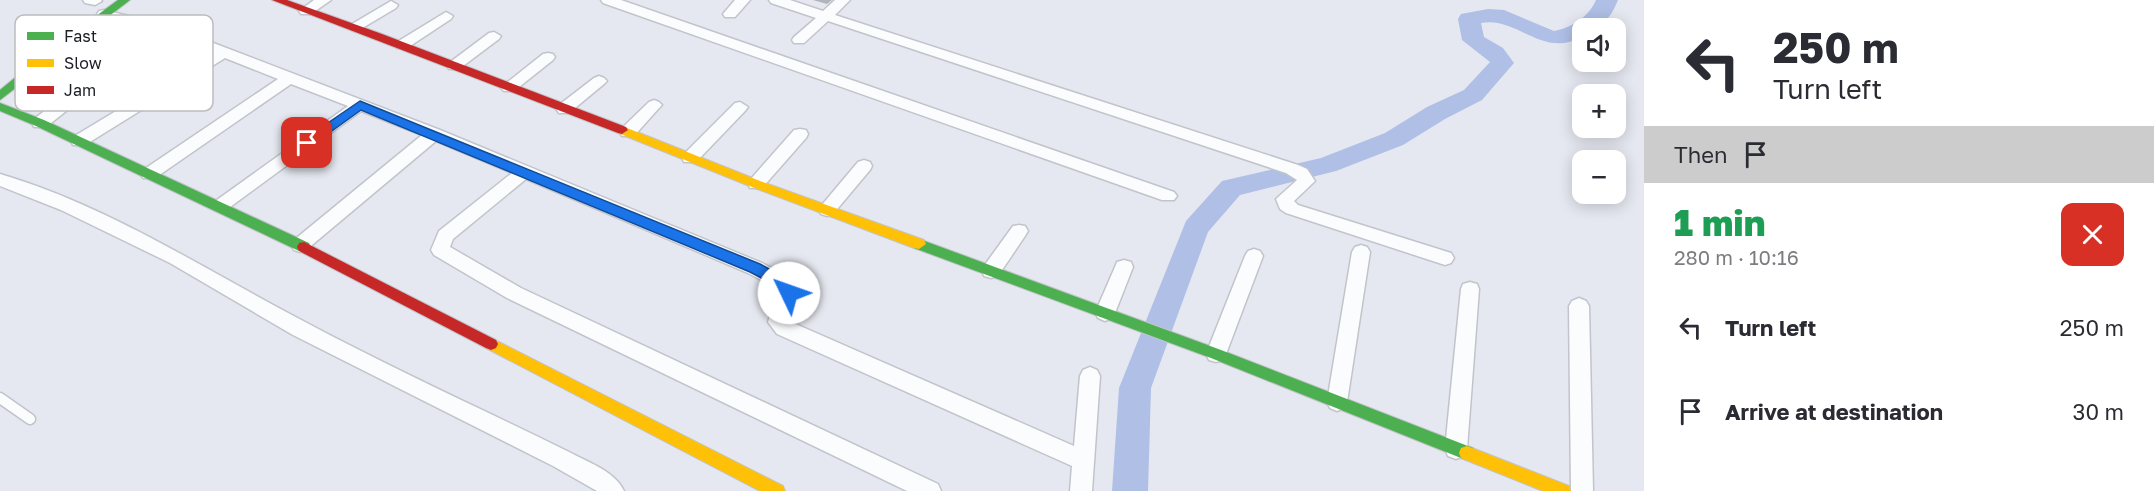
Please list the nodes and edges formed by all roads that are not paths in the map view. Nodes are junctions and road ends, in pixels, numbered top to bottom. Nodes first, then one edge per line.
1 (125, 0) edge
2 (277, 0) edge
3 (324, 0) edge
4 (608, 0) edge
5 (744, 0) edge
6 (776, 0) edge
7 (843, 0) edge
8 (97, 4) edge
9 (391, 5) dead end
10 (306, 10) junction
11 (78, 14) dead end
12 (730, 14) dead end
13 (85, 15) edge
14 (126, 15) edge
15 (446, 16) dead end
16 (828, 16) junction
17 (354, 27) junction
18 (494, 36) dead end
19 (799, 40) dead end
20 (402, 45) junction
21 (213, 48) edge
22 (224, 52) junction
23 (548, 57) dead end
24 (213, 59) edge
25 (454, 66) junction
26 (289, 78) junction
27 (599, 81) dead end
28 (15, 82) edge
29 (509, 87) junction
30 (0, 96) edge
31 (360, 105) junction
32 (654, 105) dead end
33 (0, 106) edge
34 (741, 106) dead end
35 (564, 109) junction
36 (55, 111) edge
37 (128, 111) edge
38 (40, 123) junction
39 (628, 132) junction
40 (434, 134) junction
41 (800, 134) dead end
42 (79, 141) junction
43 (690, 158) junction
44 (864, 166) dead end
45 (524, 172) junction
46 (149, 174) junction
47 (0, 180) edge
48 (756, 184) junction
49 (1168, 196) dead end
50 (220, 206) junction
51 (827, 210) junction
52 (1019, 231) dead end
53 (300, 245) junction
54 (1361, 252) dead end
55 (1254, 256) dead end
56 (1445, 258) dead end
57 (1124, 267) dead end
58 (992, 270) junction
59 (1470, 289) dead end
60 (1579, 306) dead end
61 (1105, 313) junction
62 (1216, 354) junction
63 (1090, 376) dead end
64 (0, 399) edge
65 (1337, 402) junction
66 (30, 419) dead end
67 (1456, 449) junction
68 (1084, 461) junction
69 (613, 491) edge
70 (777, 491) edge
71 (930, 491) edge
72 (1081, 491) edge
73 (1563, 491) edge
74 (1582, 491) edge

1 - 8 street
2 - 10 street
3 - 10 street
4 - 49 street
5 - 12 street
6 - 16 street
7 - 16 street
8 - 11 street
8 - 13 street
8 - 14 street
9 - 17 street
10 - 17 street
15 - 20 street
16 - 19 street
16 - 56 street
17 - 20 street
18 - 25 street
20 - 25 street
21 - 22 street
22 - 24 street
22 - 26 street
23 - 29 street
25 - 29 street
26 - 31 street
26 - 46 street
27 - 35 street
28 - 30 street
29 - 35 street
31 - 40 street
31 - 50 street
32 - 39 street
33 - 38 street
34 - 43 street
35 - 39 street
36 - 38 street
37 - 42 street
38 - 42 street
39 - 43 street
40 - 45 street
40 - 53 street
41 - 48 street
42 - 46 street
43 - 48 street
44 - 51 street
45 - 68 street
45 - 71 street
46 - 50 street
47 - 69 street
48 - 51 street
50 - 53 street
51 - 58 street
52 - 58 street
53 - 70 street
54 - 65 street
55 - 62 street
57 - 61 street
58 - 61 street
59 - 67 street
60 - 74 street
61 - 62 street
62 - 65 street
63 - 68 street
64 - 66 lane
65 - 67 street
67 - 73 street
68 - 72 street

